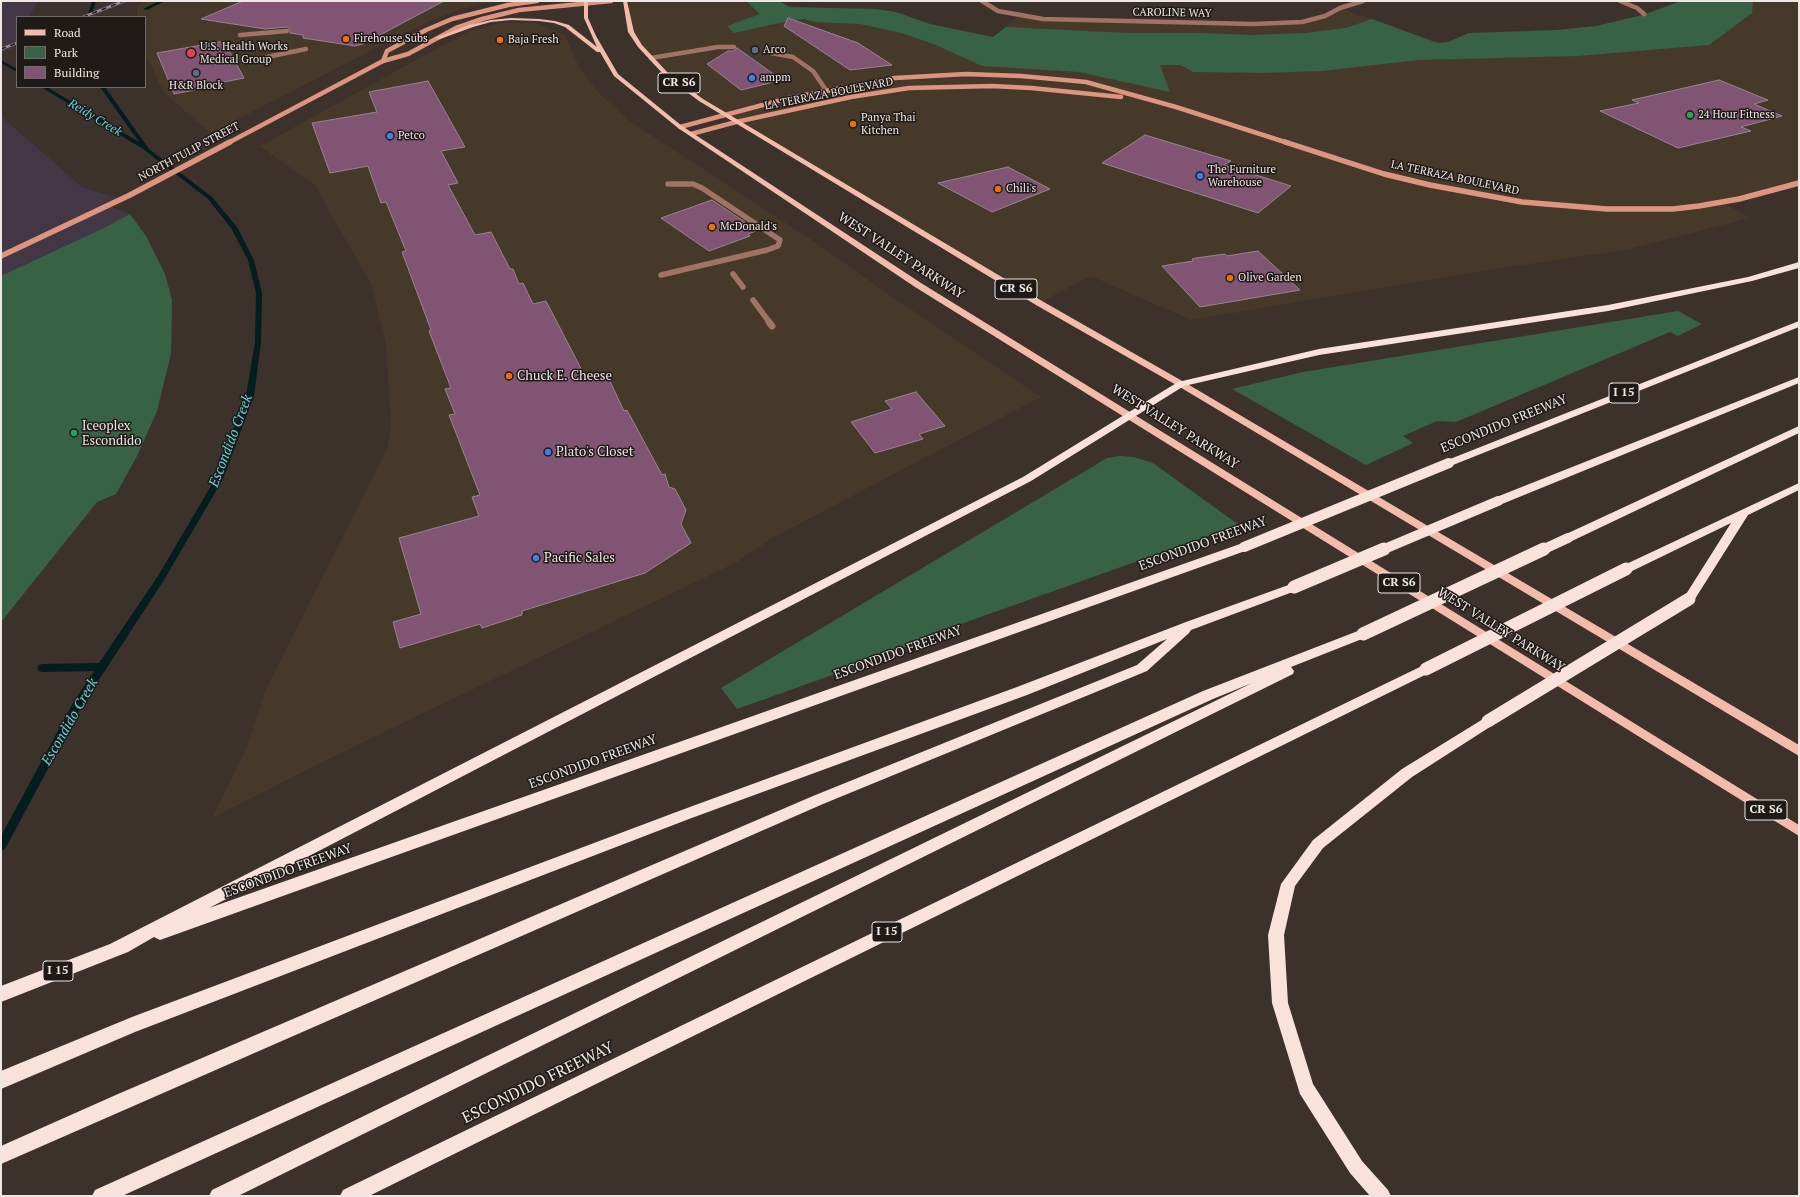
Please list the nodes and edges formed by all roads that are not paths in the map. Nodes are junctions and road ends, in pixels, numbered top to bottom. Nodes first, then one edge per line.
1 (537, 1) edge
2 (611, 1) edge
3 (625, 1) edge
4 (982, 1) edge
5 (1362, 1) edge
6 (1620, 1) edge
7 (586, 2) edge
8 (1644, 14) dead end
9 (287, 31) dead end
10 (240, 35) dead end
11 (438, 38) junction
12 (734, 47) dead end
13 (306, 50) dead end
14 (602, 53) junction
15 (770, 53) dead end
16 (267, 57) dead end
17 (651, 58) junction
18 (383, 61) junction
19 (826, 90) junction
20 (1139, 98) junction
21 (724, 114) junction
22 (736, 122) junction
23 (680, 127) junction
24 (691, 134) junction
25 (1799, 183) edge
26 (668, 184) dead end
27 (1, 256) edge
28 (1799, 264) edge
29 (733, 274) dead end
30 (661, 275) dead end
31 (743, 287) dead end
32 (753, 300) dead end
33 (1799, 324) edge
34 (772, 326) dead end
35 (1799, 380) edge
36 (1181, 384) junction
37 (1130, 416) junction
38 (1799, 429) edge
39 (1799, 486) edge
40 (1744, 512) junction
41 (1190, 625) junction
42 (1363, 634) junction
43 (1799, 751) edge
44 (1799, 831) edge
45 (116, 949) junction
46 (1, 994) edge
47 (1, 1080) edge
48 (1, 1155) edge
49 (101, 1196) edge
50 (218, 1196) edge
51 (348, 1196) edge
52 (1382, 1196) edge

1 - 18 street, NORTH TULIP STREET
2 - 7 street, NORTH TULIP STREET
3 - 17 main road, CR S6
4 - 5 street, CAROLINE WAY
6 - 8 street
7 - 11 street, NORTH TULIP STREET
7 - 14 main road, WEST VALLEY PARKWAY / CR S6
9 - 10 street
11 - 14 main road
11 - 18 street, NORTH TULIP STREET
12 - 17 street
13 - 16 street
14 - 23 main road, WEST VALLEY PARKWAY / CR S6
15 - 19 street
17 - 21 main road, CR S6
18 - 27 street, NORTH TULIP STREET
19 - 20 street, LA TERRAZA BOULEVARD
19 - 21 street, LA TERRAZA BOULEVARD
20 - 22 street, LA TERRAZA BOULEVARD
20 - 25 street, LA TERRAZA BOULEVARD
21 - 22 main road, CR S6
21 - 23 street, LA TERRAZA BOULEVARD
22 - 24 street, LA TERRAZA BOULEVARD
22 - 36 main road, CR S6
23 - 24 main road, WEST VALLEY PARKWAY / CR S6
24 - 37 main road, WEST VALLEY PARKWAY / CR S6
26 - 30 street
28 - 36 highway
29 - 31 street
32 - 34 street
33 - 45 highway, ESCONDIDO FREEWAY / I 15, bridge
35 - 41 highway, bridge
36 - 37 highway
36 - 43 main road, CR S6
37 - 44 main road, WEST VALLEY PARKWAY / CR S6
37 - 45 highway
38 - 42 highway, bridge
39 - 40 highway, ESCONDIDO FREEWAY / I 15
40 - 51 highway, ESCONDIDO FREEWAY / I 15, bridge
40 - 52 highway, bridge
41 - 47 highway
41 - 48 highway
42 - 49 highway
42 - 50 highway
45 - 46 highway, ESCONDIDO FREEWAY / I 15

